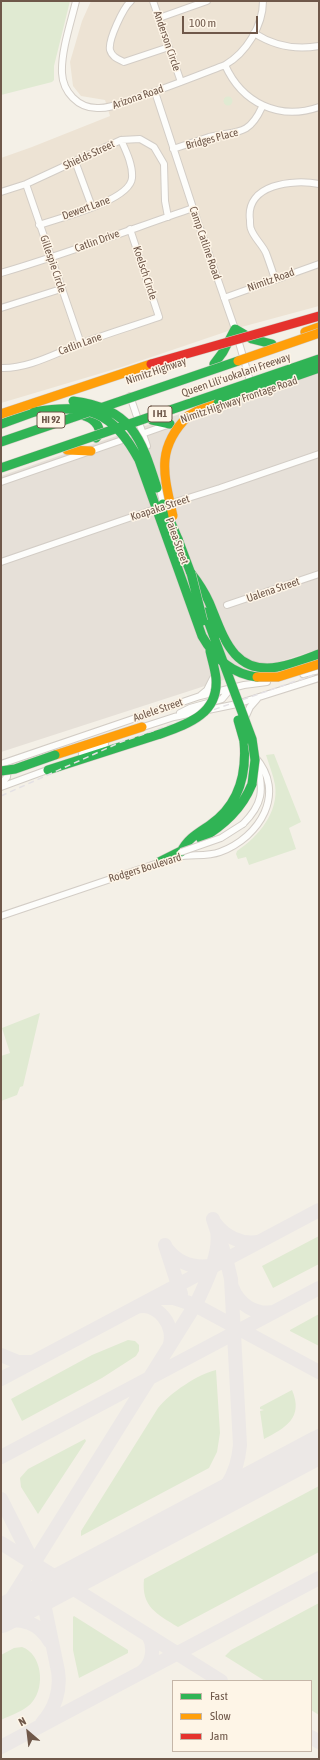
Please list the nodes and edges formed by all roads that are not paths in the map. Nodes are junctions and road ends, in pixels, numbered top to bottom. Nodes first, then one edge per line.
1 (76, 1) edge
2 (131, 1) edge
3 (153, 1) edge
4 (207, 1) edge
5 (263, 1) edge
6 (159, 18) junction
7 (254, 33) junction
8 (319, 46) edge
9 (169, 47) junction
10 (225, 65) junction
11 (181, 82) junction
12 (155, 92) junction
13 (262, 107) junction
14 (319, 107) edge
15 (121, 140) junction
16 (174, 149) junction
17 (75, 161) junction
18 (26, 184) junction
19 (319, 184) edge
20 (1, 192) edge
21 (92, 207) junction
22 (193, 208) junction
23 (168, 217) junction
24 (39, 224) junction
25 (130, 229) junction
26 (50, 258) junction
27 (319, 264) edge
28 (1, 273) edge
29 (275, 279) junction
30 (61, 289) junction
31 (224, 298) junction
32 (1, 308) edge
33 (319, 316) edge
34 (159, 317) joint
35 (319, 327) edge
36 (234, 329) junction
37 (319, 333) edge
38 (81, 344) junction
39 (272, 344) junction
40 (242, 354) junction
41 (319, 359) edge
42 (319, 363) edge
43 (214, 364) junction
44 (1, 368) edge
45 (319, 368) edge
46 (319, 373) edge
47 (260, 382) junction
48 (251, 385) junction
49 (277, 388) junction
50 (129, 392) junction
51 (253, 396) junction
52 (34, 412) junction
53 (70, 413) junction
54 (1, 414) edge
55 (152, 420) junction
56 (1, 424) edge
57 (170, 424) junction
58 (141, 429) junction
59 (1, 437) edge
60 (1, 442) edge
61 (91, 447) junction
62 (319, 454) edge
63 (1, 468) edge
64 (1, 473) edge
65 (1, 482) edge
66 (164, 506) junction
67 (178, 538) junction
68 (1, 562) edge
69 (191, 573) junction
70 (319, 574) edge
71 (227, 605) dead end
72 (214, 640) junction
73 (319, 654) edge
74 (319, 664) edge
75 (319, 670) edge
76 (319, 678) edge
77 (231, 688) junction
78 (200, 696) junction
79 (260, 697) junction
80 (237, 704) junction
81 (174, 717) junction
82 (142, 727) junction
83 (245, 727) junction
84 (255, 757) junction
85 (4, 763) edge
86 (48, 770) junction
87 (1, 771) edge
88 (1, 784) edge
89 (1, 787) edge
90 (181, 852) junction
91 (159, 862) junction
92 (1, 915) edge

1 - 12 street, Arizona Road
2 - 9 street
3 - 6 street, Anderson Circle
4 - 6 street
5 - 7 street, Arizona Road
6 - 9 street, Anderson Circle
7 - 8 street
7 - 10 street, Arizona Road
9 - 11 street, Anderson Circle
10 - 11 street, Arizona Road
10 - 13 street
11 - 12 street, Arizona Road
12 - 16 street, Camp Catline Road
13 - 14 street
13 - 16 street, Bridges Place
15 - 17 street, Shields Street
15 - 21 street, Dewert Lane
15 - 23 street, Shields Street
16 - 22 street, Camp Catline Road
17 - 18 street, Shields Street
17 - 21 street
18 - 20 street, Shields Street
18 - 24 street, Gillespie Circle
19 - 29 street
21 - 24 street, Dewert Lane
22 - 23 street, Catlin Drive
22 - 31 street, Camp Catline Road
23 - 25 street, Catlin Drive
24 - 26 street, Gillespie Circle
25 - 26 street, Catlin Drive
25 - 34 street, Koelsch Circle
26 - 28 street, Catlin Drive
26 - 30 street, Gillespie Circle
27 - 29 street, Nimitz Road
29 - 31 street, Nimitz Road
30 - 32 street
30 - 38 street, Gillespie Circle
31 - 36 street, Camp Catline Road
33 - 54 main road, bridge
34 - 38 street, Catlin Lane
35 - 39 main road, Nimitz Highway / HI 92
36 - 39 main road
36 - 40 street, Camp Catline Road
36 - 43 main road
37 - 60 main road, Queen Liliʻuokalani Freeway / I H1, bridge
38 - 44 street, Catlin Lane
39 - 40 main road, Nimitz Highway / HI 92
40 - 43 main road, Nimitz Highway / HI 92
40 - 48 street, Camp Catline Road
41 - 63 main road, Queen Liliʻuokalani Freeway / I H1, bridge
42 - 47 main road
43 - 50 main road, Nimitz Highway / HI 92
45 - 67 main road, bridge
46 - 49 street, Nimitz Highway Frontage Road
47 - 48 main road
47 - 49 main road
48 - 51 street, Camp Catline Road
48 - 55 main road
49 - 51 street, Nimitz Highway Frontage Road
50 - 53 main road, Nimitz Highway / HI 92
50 - 58 street, Paiea Street
51 - 57 street, Nimitz Highway Frontage Road
52 - 56 main road
52 - 67 main road, bridge
52 - 74 main road, bridge
53 - 59 main road, Nimitz Highway / HI 92
53 - 61 main road
55 - 57 main road
55 - 58 main road
57 - 58 street, Nimitz Highway Frontage Road
58 - 61 main road
58 - 66 street, Paiea Street
61 - 64 main road
61 - 65 street
62 - 66 street, Koapaka Street
66 - 68 street, Koapaka Street
66 - 72 street, Paiea Street
67 - 69 main road
69 - 72 main road, bridge
69 - 73 main road
69 - 86 main road, bridge
70 - 71 street, Ualena Street
72 - 77 street, Paiea Street
72 - 78 street
72 - 90 main road, bridge
72 - 91 main road, bridge
75 - 77 street, Aolele Street
76 - 79 street, Aolele Street
77 - 78 street, Aolele Street
77 - 80 street, Rodgers Boulevard
77 - 81 street
78 - 85 street, Aolele Street
79 - 80 street, Aolele Street
79 - 83 street
80 - 81 street, Aolele Street
80 - 83 street, Rodgers Boulevard
81 - 82 street, Aolele Street
82 - 86 street, Aolele Street
82 - 87 main road, bridge
83 - 84 street, Rodgers Boulevard
84 - 90 street, bridge
84 - 91 street, Rodgers Boulevard
85 - 88 street
86 - 89 street, Aolele Street
90 - 92 street
91 - 92 street, Rodgers Boulevard

